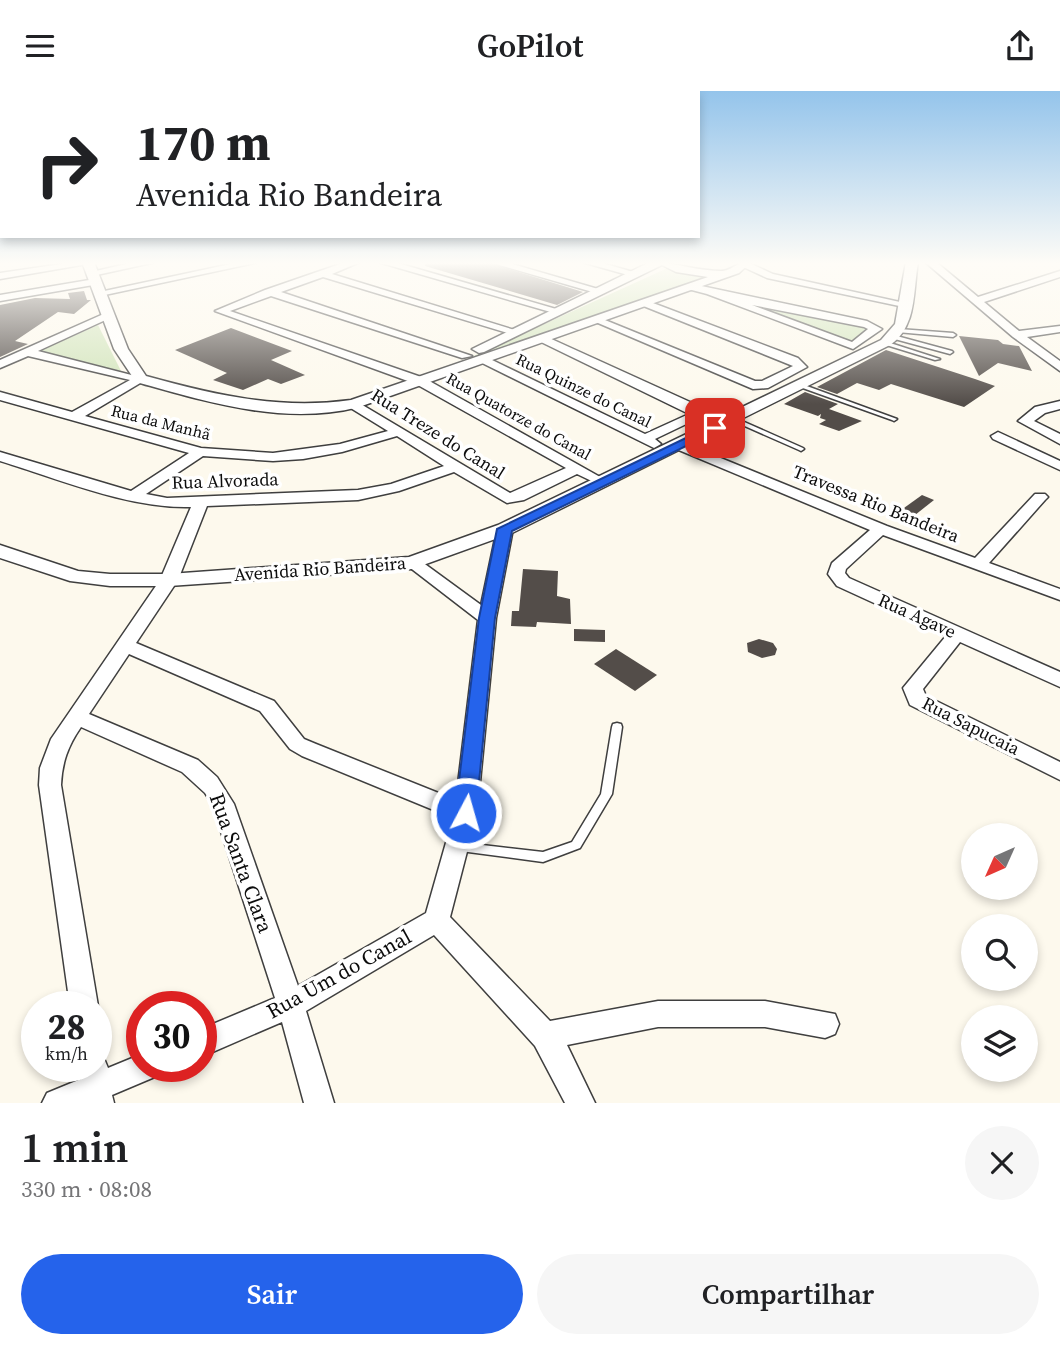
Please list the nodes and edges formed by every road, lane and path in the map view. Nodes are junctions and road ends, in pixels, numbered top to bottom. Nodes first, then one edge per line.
1 (106, 309) edge
2 (225, 309) edge
3 (322, 309) edge
4 (440, 309) edge
5 (552, 309) edge
6 (562, 309) edge
7 (627, 309) edge
8 (661, 309) edge
9 (756, 309) edge
10 (793, 309) edge
11 (904, 309) edge
12 (987, 309) edge
13 (558, 311) junction
14 (108, 315) junction
15 (596, 320) junction
16 (1060, 329) edge
17 (515, 332) junction
18 (953, 335) dead end
19 (1017, 335) junction
20 (892, 337) junction
21 (542, 339) junction
22 (26, 352) junction
23 (950, 352) dead end
24 (487, 355) junction
25 (466, 356) junction
26 (937, 359) dead end
27 (0, 364) edge
28 (1060, 367) edge
29 (442, 372) junction
30 (778, 378) junction
31 (141, 379) junction
32 (420, 381) junction
33 (800, 386) junction
34 (0, 396) edge
35 (354, 404) junction
36 (1060, 405) edge
37 (73, 417) junction
38 (733, 419) junction
39 (894, 419) dead end
40 (398, 432) junction
41 (998, 436) dead end
42 (645, 439) junction
43 (1060, 440) edge
44 (673, 448) junction
45 (801, 449) dead end
46 (200, 452) junction
47 (0, 456) edge
48 (1060, 466) edge
49 (454, 467) junction
50 (578, 468) junction
51 (602, 482) junction
52 (133, 496) junction
53 (1040, 496) dead end
54 (201, 502) junction
55 (505, 529) junction
56 (881, 529) junction
57 (0, 551) edge
58 (412, 563) junction
59 (978, 565) junction
60 (169, 580) junction
61 (1060, 596) edge
62 (487, 618) junction
63 (957, 634) junction
64 (127, 646) junction
65 (1060, 680) edge
66 (78, 718) junction
67 (617, 727) dead end
68 (1060, 772) edge
69 (466, 813) junction
70 (457, 846) junction
71 (438, 920) junction
72 (82, 991) edge
73 (291, 1005) junction
74 (825, 1024) dead end
75 (217, 1036) edge
76 (545, 1036) junction
77 (126, 1074) edge
78 (96, 1085) edge
79 (57, 1103) edge
80 (319, 1103) edge
81 (580, 1103) edge

1 - 14 street
2 - 32 street, Rua Quatorze do Canal
3 - 25 street
4 - 17 street
5 - 13 street
6 - 13 street
7 - 15 street
8 - 30 street
9 - 10 street
11 - 20 street
12 - 19 street
13 - 17 street
14 - 22 street
14 - 31 street
15 - 21 street
15 - 30 street
16 - 19 street
17 - 24 street
18 - 20 lane
19 - 28 street
20 - 23 lane
20 - 26 lane
20 - 33 street, Avenida Rio Bandeira
21 - 24 street
21 - 42 street
22 - 27 street
22 - 31 street
24 - 25 street
24 - 29 street
24 - 42 street, Rua Quinze do Canal
25 - 29 street
29 - 32 street
30 - 33 street
31 - 35 street
31 - 37 street
32 - 35 street
32 - 50 street, Rua Quatorze do Canal
33 - 38 street, Avenida Rio Bandeira
33 - 39 lane
34 - 37 street, Rua da Manhã
35 - 40 street, Rua Treze do Canal
36 - 43 street
37 - 46 street, Rua da Manhã
38 - 44 street, Avenida Rio Bandeira
38 - 45 lane
40 - 46 street, Rua da Manhã
40 - 49 street, Rua Treze do Canal
41 - 48 street
42 - 44 street, Rua Quinze do Canal
44 - 51 street, Avenida Rio Bandeira
44 - 56 street, Travessa Rio Bandeira
46 - 52 street
47 - 52 street, Rua Alvorada
49 - 50 street, Rua Treze do Canal
49 - 54 street, Rua Alvorada
50 - 51 street, Rua Quatorze do Canal
51 - 55 street, Avenida Rio Bandeira
52 - 54 street, Rua Alvorada
53 - 59 street
54 - 60 street
55 - 58 street, Avenida Rio Bandeira
55 - 62 street
56 - 59 street, Travessa Rio Bandeira
56 - 63 street, Rua Agave
57 - 60 street, Avenida Rio Bandeira
58 - 60 street, Avenida Rio Bandeira
58 - 62 street
59 - 61 street, Travessa Rio Bandeira
60 - 64 street
62 - 69 street
63 - 65 street, Rua Agave
63 - 68 street, Rua Sapucaia
64 - 66 street
64 - 69 street
66 - 72 street
66 - 73 street, Rua Santa Clara
67 - 70 lane
69 - 70 street
70 - 71 street
71 - 73 street, Rua Um do Canal
71 - 76 street
73 - 75 street, Rua Um do Canal
73 - 80 street, Rua Santa Clara
74 - 76 street
76 - 81 street
77 - 78 street
78 - 79 street

